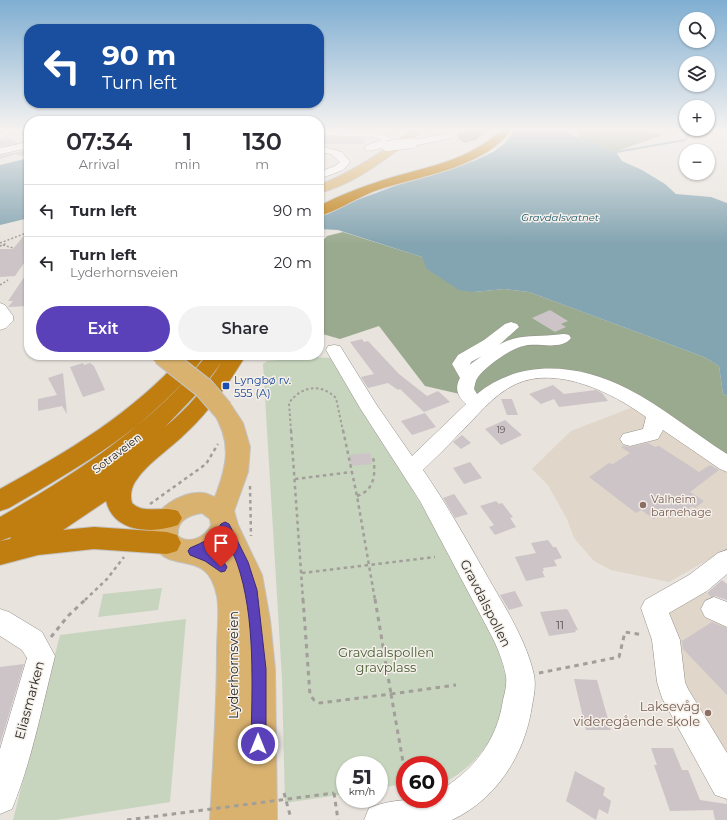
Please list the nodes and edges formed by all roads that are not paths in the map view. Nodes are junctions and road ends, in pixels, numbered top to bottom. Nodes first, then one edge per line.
1 (338, 168) edge
2 (366, 168) edge
3 (412, 168) edge
4 (429, 168) edge
5 (324, 174) edge
6 (324, 196) edge
7 (324, 199) edge
8 (324, 200) edge
9 (0, 308) edge
10 (0, 325) edge
11 (563, 338) dead end
12 (334, 350) dead end
13 (168, 360) edge
14 (178, 360) edge
15 (190, 360) edge
16 (213, 360) edge
17 (233, 360) edge
18 (477, 404) junction
19 (138, 411) junction
20 (656, 415) junction
21 (630, 439) dead end
22 (727, 464) edge
23 (238, 467) junction
24 (411, 470) junction
25 (130, 472) junction
26 (0, 501) edge
27 (195, 504) junction
28 (223, 519) junction
29 (169, 529) junction
30 (4, 544) edge
31 (727, 560) edge
32 (0, 621) edge
33 (727, 783) edge
34 (0, 797) edge
35 (415, 818) edge
36 (230, 820) edge
37 (257, 820) edge
38 (381, 820) edge

1 - 5 street
2 - 6 main road
3 - 7 highway
4 - 8 highway
9 - 10 street
11 - 18 street
12 - 24 street, Gravdalspollen
13 - 23 main road, bridge
14 - 19 highway
15 - 19 highway, Sotraveien
16 - 30 highway, Sotraveien
17 - 25 highway
18 - 20 street
18 - 24 street
19 - 26 highway, Sotraveien
20 - 21 street
20 - 22 street
23 - 27 main road
23 - 28 main road
24 - 35 street, Gravdalspollen
25 - 29 highway
25 - 30 highway
27 - 28 main road
27 - 29 main road
28 - 29 main road
28 - 37 main road, Lyderhornsveien
29 - 30 highway
29 - 36 main road, Lyderhornsveien
31 - 33 street
32 - 34 street, Eliasmarken
35 - 38 street, Gravdalspollen

